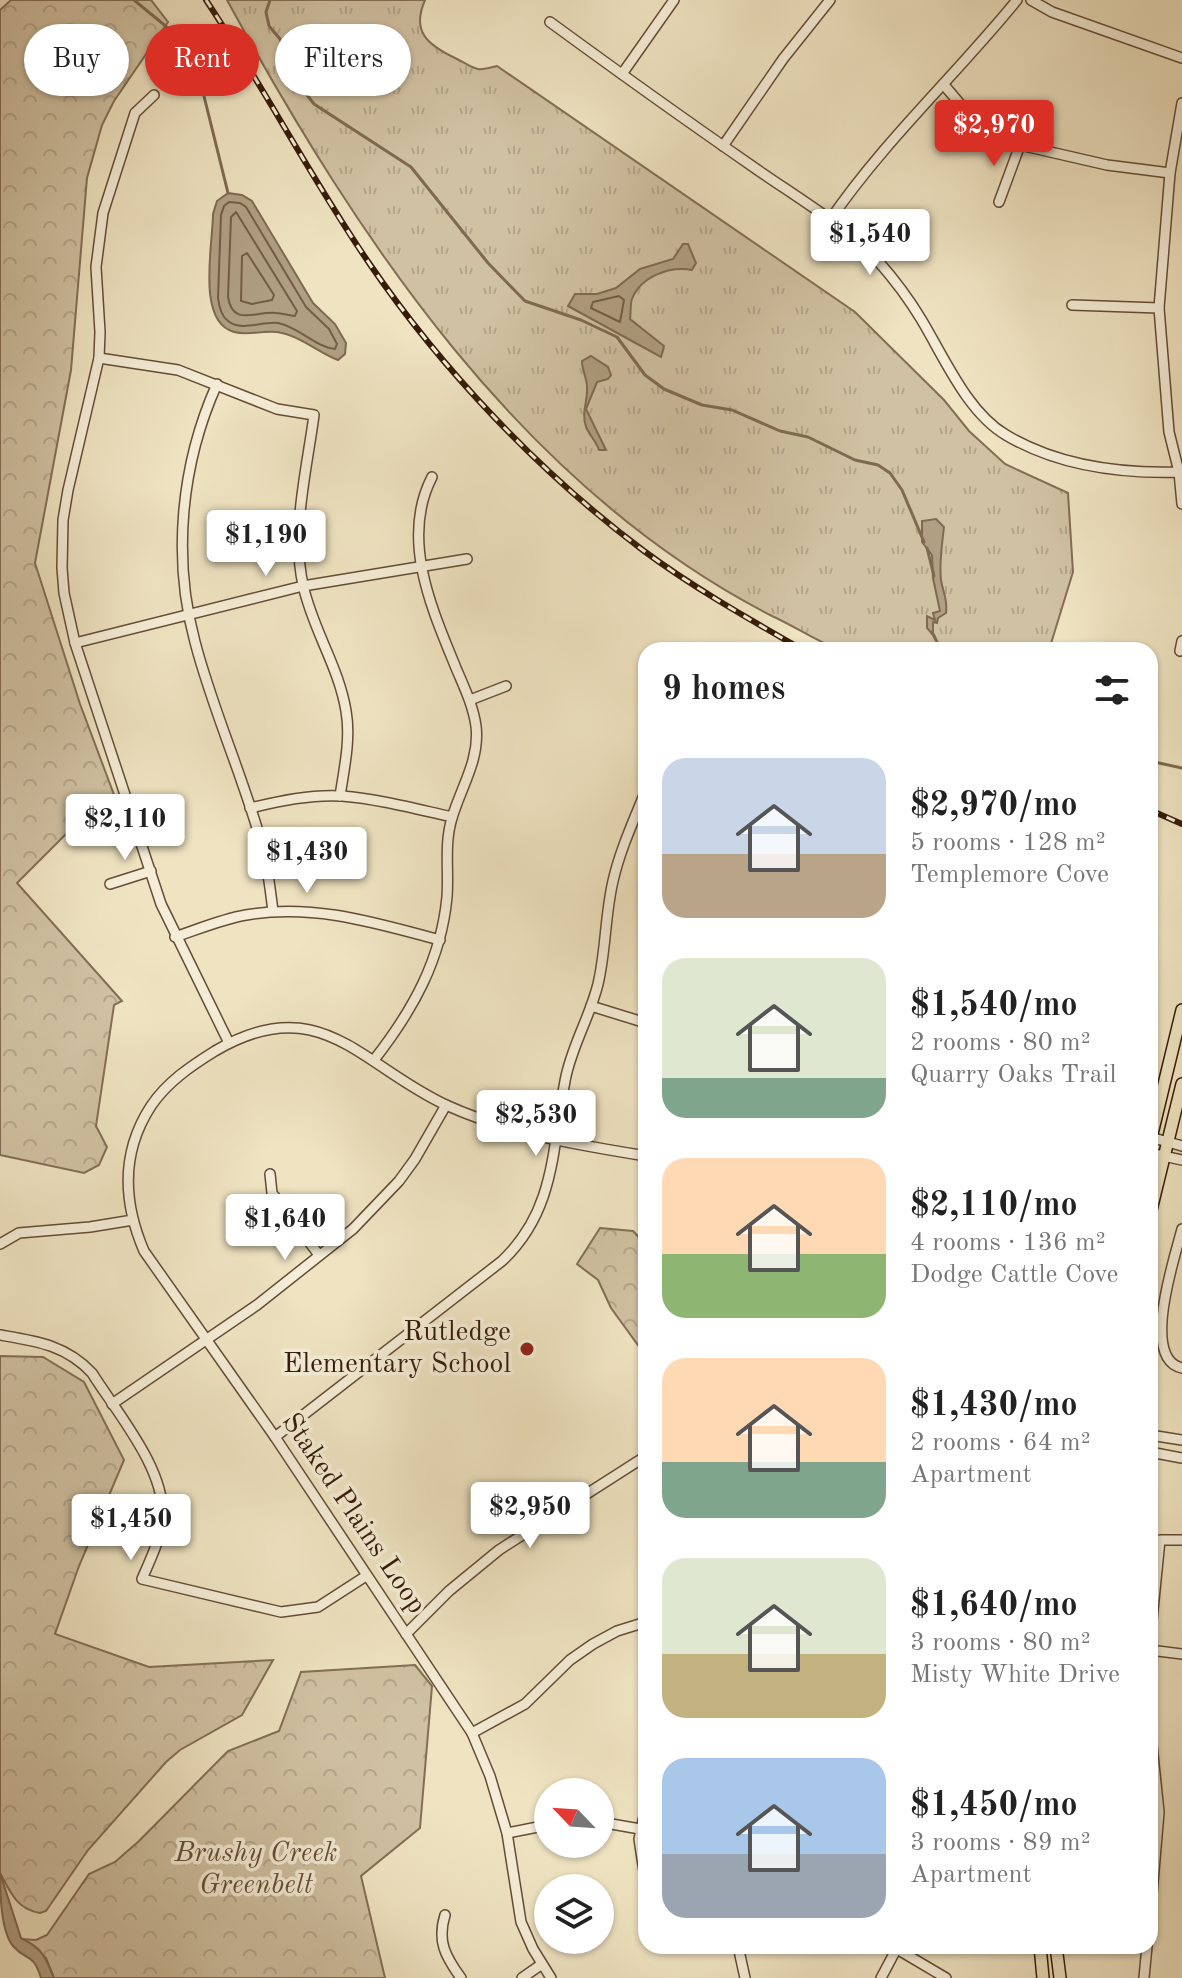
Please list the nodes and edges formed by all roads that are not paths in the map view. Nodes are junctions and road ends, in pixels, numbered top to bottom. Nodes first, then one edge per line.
1 (674, 0) edge
2 (830, 0) edge
3 (1017, 0) edge
4 (1031, 0) edge
5 (550, 22) dead end
6 (1182, 58) edge
7 (622, 74) junction
8 (944, 85) junction
9 (153, 96) edge
10 (1182, 103) edge
11 (1020, 145) junction
12 (723, 146) junction
13 (1170, 173) junction
14 (999, 202) dead end
15 (830, 220) junction
16 (1072, 305) dead end
17 (1159, 308) junction
18 (99, 358) junction
19 (217, 384) junction
20 (1181, 472) edge
21 (432, 477) dead end
22 (1182, 504) edge
23 (467, 559) dead end
24 (422, 566) junction
25 (303, 586) junction
26 (189, 614) junction
27 (75, 643) junction
28 (506, 686) dead end
29 (470, 700) junction
30 (340, 796) junction
31 (250, 808) junction
32 (638, 810) edge
33 (452, 817) junction
34 (151, 871) junction
35 (110, 884) dead end
36 (273, 911) junction
37 (175, 937) junction
38 (440, 940) junction
39 (591, 1006) junction
40 (1182, 1010) edge
41 (638, 1021) edge
42 (229, 1043) junction
43 (374, 1060) junction
44 (1182, 1084) edge
45 (446, 1105) junction
46 (1158, 1107) edge
47 (1158, 1140) edge
48 (556, 1142) junction
49 (1167, 1142) junction
50 (1182, 1146) edge
51 (638, 1155) edge
52 (1158, 1155) edge
53 (1164, 1156) junction
54 (1182, 1160) edge
55 (270, 1174) dead end
56 (1158, 1181) edge
57 (133, 1220) junction
58 (1182, 1229) edge
59 (0, 1244) edge
60 (319, 1255) junction
61 (0, 1335) edge
62 (206, 1339) junction
63 (1182, 1368) edge
64 (112, 1404) junction
65 (1158, 1436) edge
66 (275, 1437) junction
67 (1182, 1440) edge
68 (1158, 1454) edge
69 (1182, 1458) edge
70 (638, 1461) edge
71 (1182, 1540) edge
72 (1158, 1560) edge
73 (366, 1576) junction
74 (638, 1624) edge
75 (406, 1634) junction
76 (1158, 1651) edge
77 (1182, 1654) edge
78 (472, 1733) junction
79 (614, 1824) edge
80 (534, 1828) edge
81 (638, 1829) edge
82 (507, 1833) junction
83 (445, 1915) dead end
84 (740, 1954) edge
85 (894, 1954) edge
86 (907, 1954) edge
87 (1041, 1954) edge
88 (1057, 1954) edge
89 (1146, 1954) edge
90 (542, 1964) junction
91 (461, 1978) edge
92 (522, 1978) edge
93 (551, 1978) edge
94 (745, 1978) edge
95 (881, 1978) edge
96 (946, 1978) edge
97 (1043, 1978) edge
98 (1060, 1978) edge
99 (1144, 1978) edge

1 - 7 street
2 - 12 street
3 - 8 street
4 - 6 street
5 - 7 street
7 - 12 street
8 - 11 street
8 - 15 street
9 - 18 street
10 - 13 street
11 - 13 street
11 - 14 street
12 - 15 street
13 - 17 street
15 - 20 street
16 - 17 street
17 - 20 street
18 - 19 street
18 - 27 street
19 - 25 street
19 - 26 street
20 - 22 street
21 - 24 street
23 - 24 street
24 - 25 street
24 - 29 street
25 - 26 street
25 - 30 street
26 - 27 street
26 - 31 street
27 - 34 street
28 - 29 street
29 - 33 street
30 - 31 street
30 - 33 street
31 - 36 street
32 - 39 street
33 - 38 street
34 - 35 street
34 - 37 street
36 - 37 street
36 - 38 street
37 - 42 street
38 - 43 street
39 - 41 street
39 - 48 street
40 - 46 main road
42 - 43 street, Staked Plains Loop
42 - 57 street, Staked Plains Loop
43 - 45 street, Staked Plains Loop
44 - 49 main road
45 - 48 street, Staked Plains Loop
45 - 60 street
47 - 49 street
48 - 51 street, Staked Plains Loop
48 - 66 street
49 - 50 street
49 - 53 main road
52 - 53 street
53 - 54 street
53 - 56 main road
55 - 60 street
57 - 59 street
57 - 62 street, Staked Plains Loop
58 - 63 street
60 - 62 street
61 - 64 street
62 - 64 street
62 - 66 street, Staked Plains Loop
64 - 73 street
65 - 67 street
66 - 73 street, Staked Plains Loop
68 - 69 street
70 - 75 street
71 - 72 street
73 - 75 street, Staked Plains Loop
74 - 78 street
75 - 78 street, Staked Plains Loop
76 - 77 street
78 - 82 street, Staked Plains Loop
79 - 81 street
80 - 82 street
82 - 90 street, Staked Plains Loop
83 - 91 street
84 - 94 street
85 - 95 street
86 - 96 street
87 - 97 main road
88 - 98 main road
89 - 99 street
90 - 92 street
90 - 93 street, Staked Plains Loop

